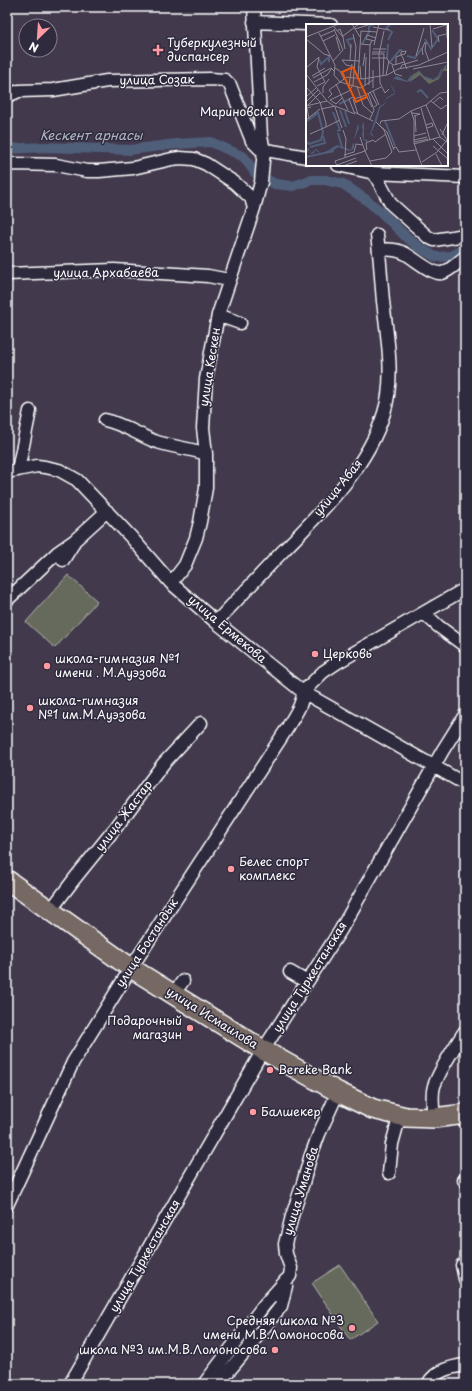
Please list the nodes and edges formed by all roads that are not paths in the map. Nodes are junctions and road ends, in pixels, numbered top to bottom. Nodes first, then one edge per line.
1 (254, 7) edge
2 (254, 22) junction
3 (306, 24) edge
4 (7, 96) edge
5 (264, 150) junction
6 (306, 157) edge
7 (7, 166) edge
8 (342, 166) edge
9 (374, 173) junction
10 (465, 176) edge
11 (254, 208) junction
12 (377, 235) dead end
13 (465, 235) edge
14 (379, 250) junction
15 (465, 257) edge
16 (7, 274) edge
17 (229, 280) junction
18 (218, 315) junction
19 (240, 323) dead end
20 (30, 411) dead end
21 (105, 420) dead end
22 (206, 454) junction
23 (13, 471) edge
24 (107, 511) junction
25 (74, 541) junction
26 (63, 560) dead end
27 (172, 582) junction
28 (465, 589) edge
29 (7, 600) edge
30 (424, 613) junction
31 (216, 622) junction
32 (465, 646) edge
33 (303, 692) junction
34 (465, 715) edge
35 (201, 723) dead end
36 (434, 767) junction
37 (465, 784) edge
38 (7, 880) edge
39 (50, 911) junction
40 (131, 968) junction
41 (290, 972) dead end
42 (306, 982) junction
43 (465, 1031) edge
44 (263, 1050) junction
45 (338, 1092) junction
46 (465, 1114) edge
47 (400, 1115) junction
48 (434, 1118) junction
49 (389, 1173) dead end
50 (7, 1205) edge
51 (465, 1265) edge
52 (465, 1278) edge
53 (285, 1281) junction
54 (465, 1365) edge
55 (70, 1384) edge
56 (204, 1384) edge
57 (218, 1384) edge
58 (428, 1384) edge

1 - 2 street, улица Кескен
2 - 3 street
2 - 5 street, улица Кескен
4 - 5 street, улица Созак
5 - 6 street
5 - 11 street, улица Кескен
7 - 11 street
8 - 9 street
9 - 10 street
9 - 13 street
11 - 17 street, улица Кескен
12 - 14 street, улица Абая
14 - 15 street
14 - 31 street, улица Абая
16 - 17 street, улица Архабаева
17 - 18 street, улица Кескен
18 - 19 street
18 - 22 street, улица Кескен
20 - 23 street
21 - 22 street
22 - 27 street, улица Кескен
23 - 24 street, улица Ермекова
24 - 25 street
24 - 27 street, улица Ермекова
25 - 26 street
25 - 29 street
27 - 31 street, улица Ермекова
28 - 30 street
30 - 32 street
30 - 33 street
31 - 33 street, улица Ермекова
33 - 36 street, улица Ермекова
33 - 40 street, улица Бостандык
34 - 36 street, улица Туркестанская
35 - 39 street, улица Жастар
36 - 37 street, улица Ермекова
36 - 42 street, улица Туркестанская
38 - 39 main road, улица Исмаилова
39 - 40 main road, улица Исмаилова
40 - 44 main road, улица Исмаилова
40 - 50 street, улица Бостандык
41 - 42 street
42 - 44 street, улица Туркестанская
43 - 48 street
44 - 45 main road, улица Исмаилова
44 - 55 street, улица Туркестанская
45 - 47 main road, улица Исмаилова
45 - 53 street, улица Уманова
46 - 48 main road, улица Исмаилова
47 - 48 main road, улица Исмаилова
47 - 49 street
51 - 52 street
53 - 56 street, улица Уманова
53 - 57 street
54 - 58 street

